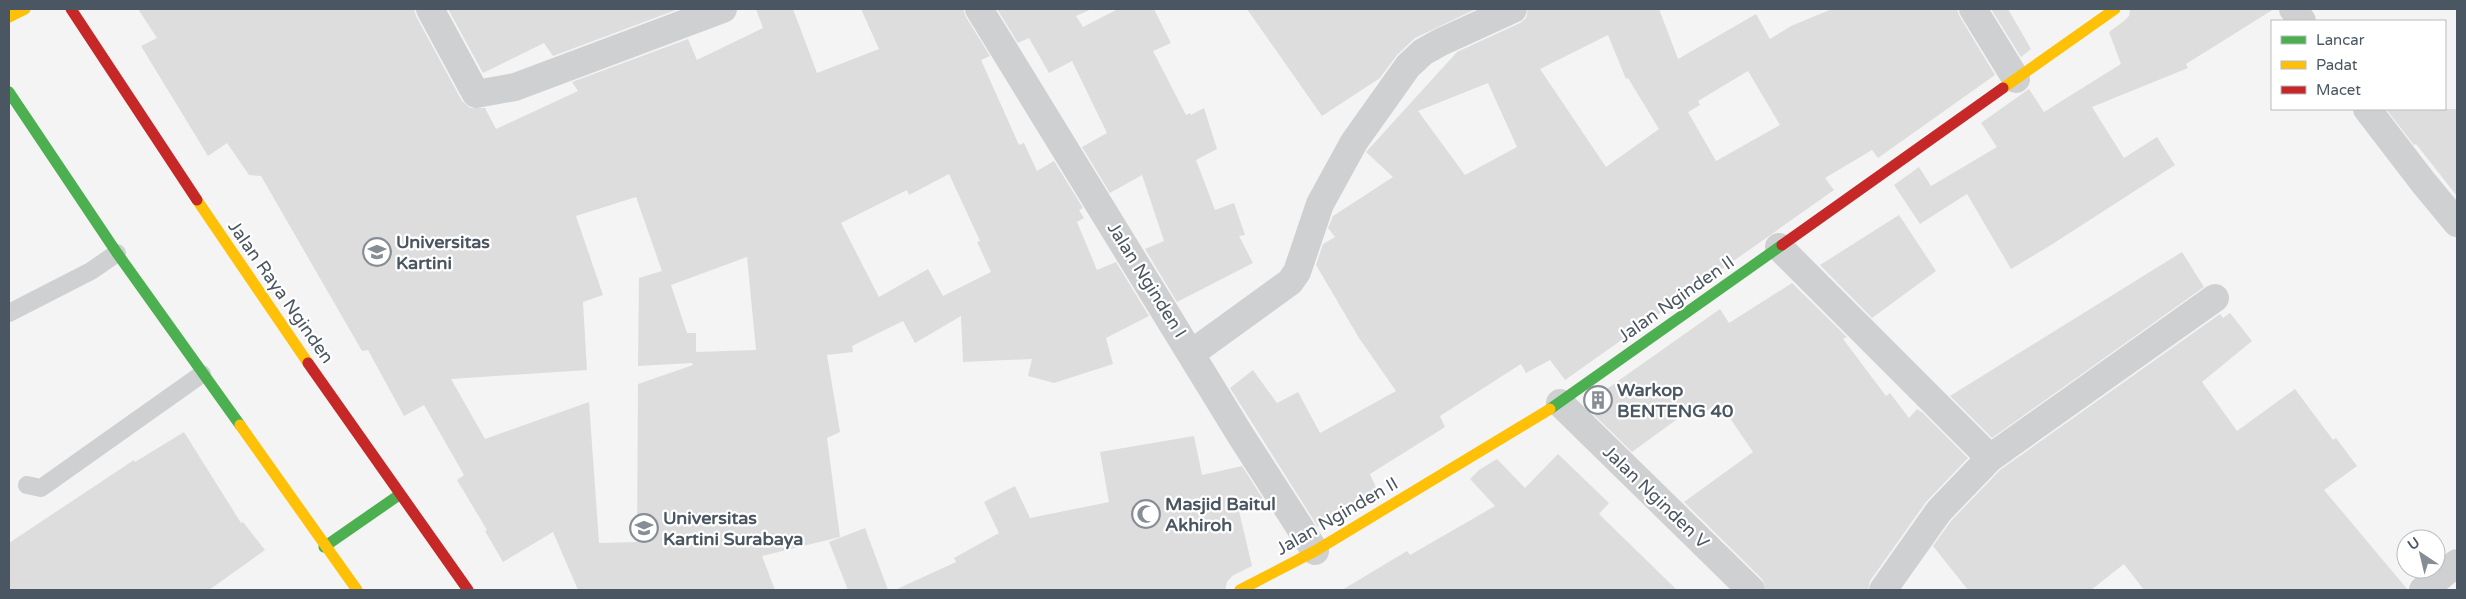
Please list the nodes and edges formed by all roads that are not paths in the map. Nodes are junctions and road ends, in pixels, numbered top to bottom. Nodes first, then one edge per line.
1 (25, 9) edge
2 (71, 9) edge
3 (430, 9) edge
4 (723, 9) edge
5 (979, 9) edge
6 (1513, 9) edge
7 (1973, 9) edge
8 (2115, 9) edge
9 (2292, 9) edge
10 (9, 17) edge
11 (2301, 20) edge
12 (2016, 79) junction
13 (9, 92) edge
14 (2369, 110) edge
15 (2457, 223) edge
16 (1778, 248) junction
17 (117, 253) junction
18 (2215, 298) dead end
19 (9, 313) edge
20 (1192, 353) junction
21 (202, 374) junction
22 (1560, 403) junction
23 (1990, 458) junction
24 (27, 486) dead end
25 (399, 495) junction
26 (324, 547) junction
27 (1315, 551) junction
28 (2457, 563) edge
29 (357, 590) edge
30 (468, 590) edge
31 (1240, 590) edge
32 (1751, 590) edge
33 (1883, 590) edge
34 (2423, 590) edge

1 - 10 main road
2 - 25 main road, Jalan Raya Nginden
3 - 4 street
5 - 20 street, Jalan Nginden I
6 - 20 street
7 - 12 street
8 - 12 main road, Jalan Nginden II
9 - 11 street
12 - 16 main road, Jalan Nginden II
13 - 17 main road
14 - 15 street
16 - 22 main road, Jalan Nginden II
16 - 23 street
17 - 19 lane
17 - 21 main road
18 - 23 street
20 - 27 street, Jalan Nginden I
21 - 24 lane
21 - 26 main road
22 - 27 main road, Jalan Nginden II
22 - 32 street, Jalan Nginden V
23 - 33 street
25 - 26 main road
25 - 30 main road, Jalan Raya Nginden
26 - 29 main road
27 - 31 main road, Jalan Nginden II
28 - 34 street

